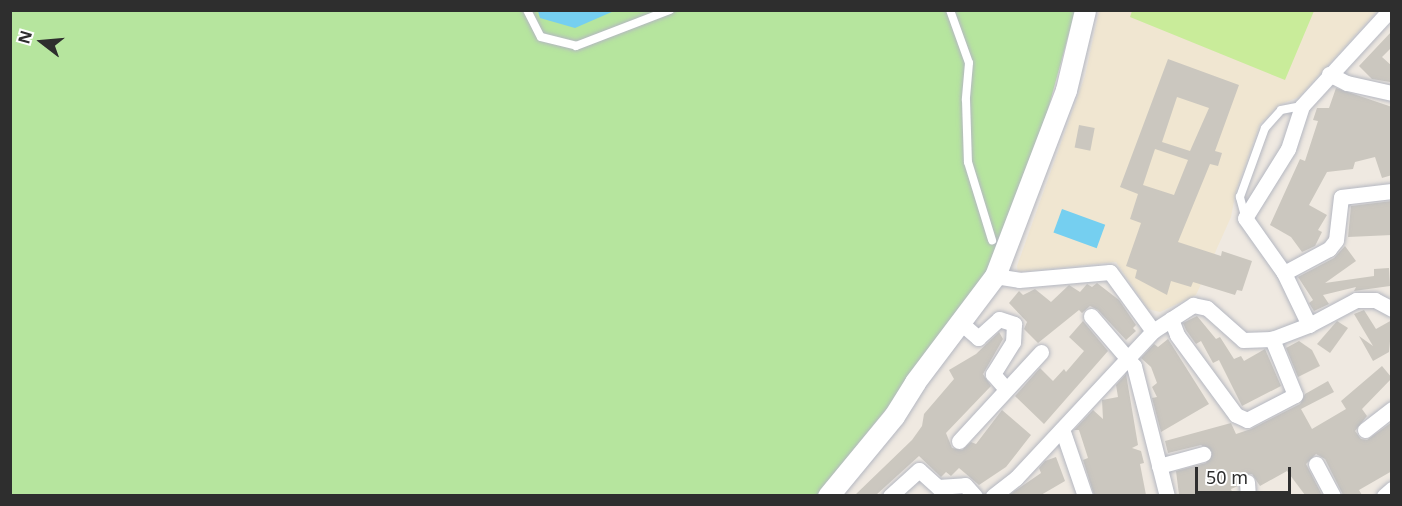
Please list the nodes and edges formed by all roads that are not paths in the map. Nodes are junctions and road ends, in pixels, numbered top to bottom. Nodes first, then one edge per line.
1 (527, 10) edge
2 (670, 10) edge
3 (950, 10) edge
4 (1085, 10) edge
5 (1390, 10) edge
6 (1329, 74) junction
7 (1392, 93) edge
8 (1302, 106) junction
9 (1392, 191) edge
10 (1245, 218) junction
11 (992, 240) dead end
12 (1284, 273) junction
13 (995, 276) junction
14 (1392, 309) edge
15 (1091, 316) dead end
16 (1171, 319) junction
17 (961, 323) junction
18 (1309, 325) junction
19 (1153, 331) junction
20 (1272, 339) junction
21 (1041, 352) dead end
22 (1126, 358) junction
23 (1005, 387) junction
24 (1392, 410) edge
25 (1062, 429) junction
26 (1365, 430) dead end
27 (959, 441) dead end
28 (1203, 454) dead end
29 (1316, 464) dead end
30 (1160, 466) junction
31 (1392, 489) edge
32 (828, 495) edge
33 (890, 495) edge
34 (975, 495) edge
35 (993, 495) edge
36 (1085, 495) edge
37 (1167, 495) edge
38 (1333, 495) edge
39 (1384, 495) edge

1 - 2 lane
3 - 11 lane
4 - 13 street
5 - 6 street
6 - 7 street
6 - 8 street
8 - 10 street
8 - 10 lane
9 - 12 street
10 - 12 street
12 - 18 street
13 - 17 street
13 - 19 street
14 - 18 street
15 - 22 street
16 - 19 street
16 - 20 street
16 - 20 street
17 - 23 street
17 - 32 street
18 - 20 street
19 - 22 street
21 - 23 street
22 - 25 street
22 - 30 street
23 - 27 street
24 - 26 street
25 - 35 street
25 - 36 street
28 - 30 street
29 - 38 street
30 - 37 street
31 - 39 street
33 - 34 street

